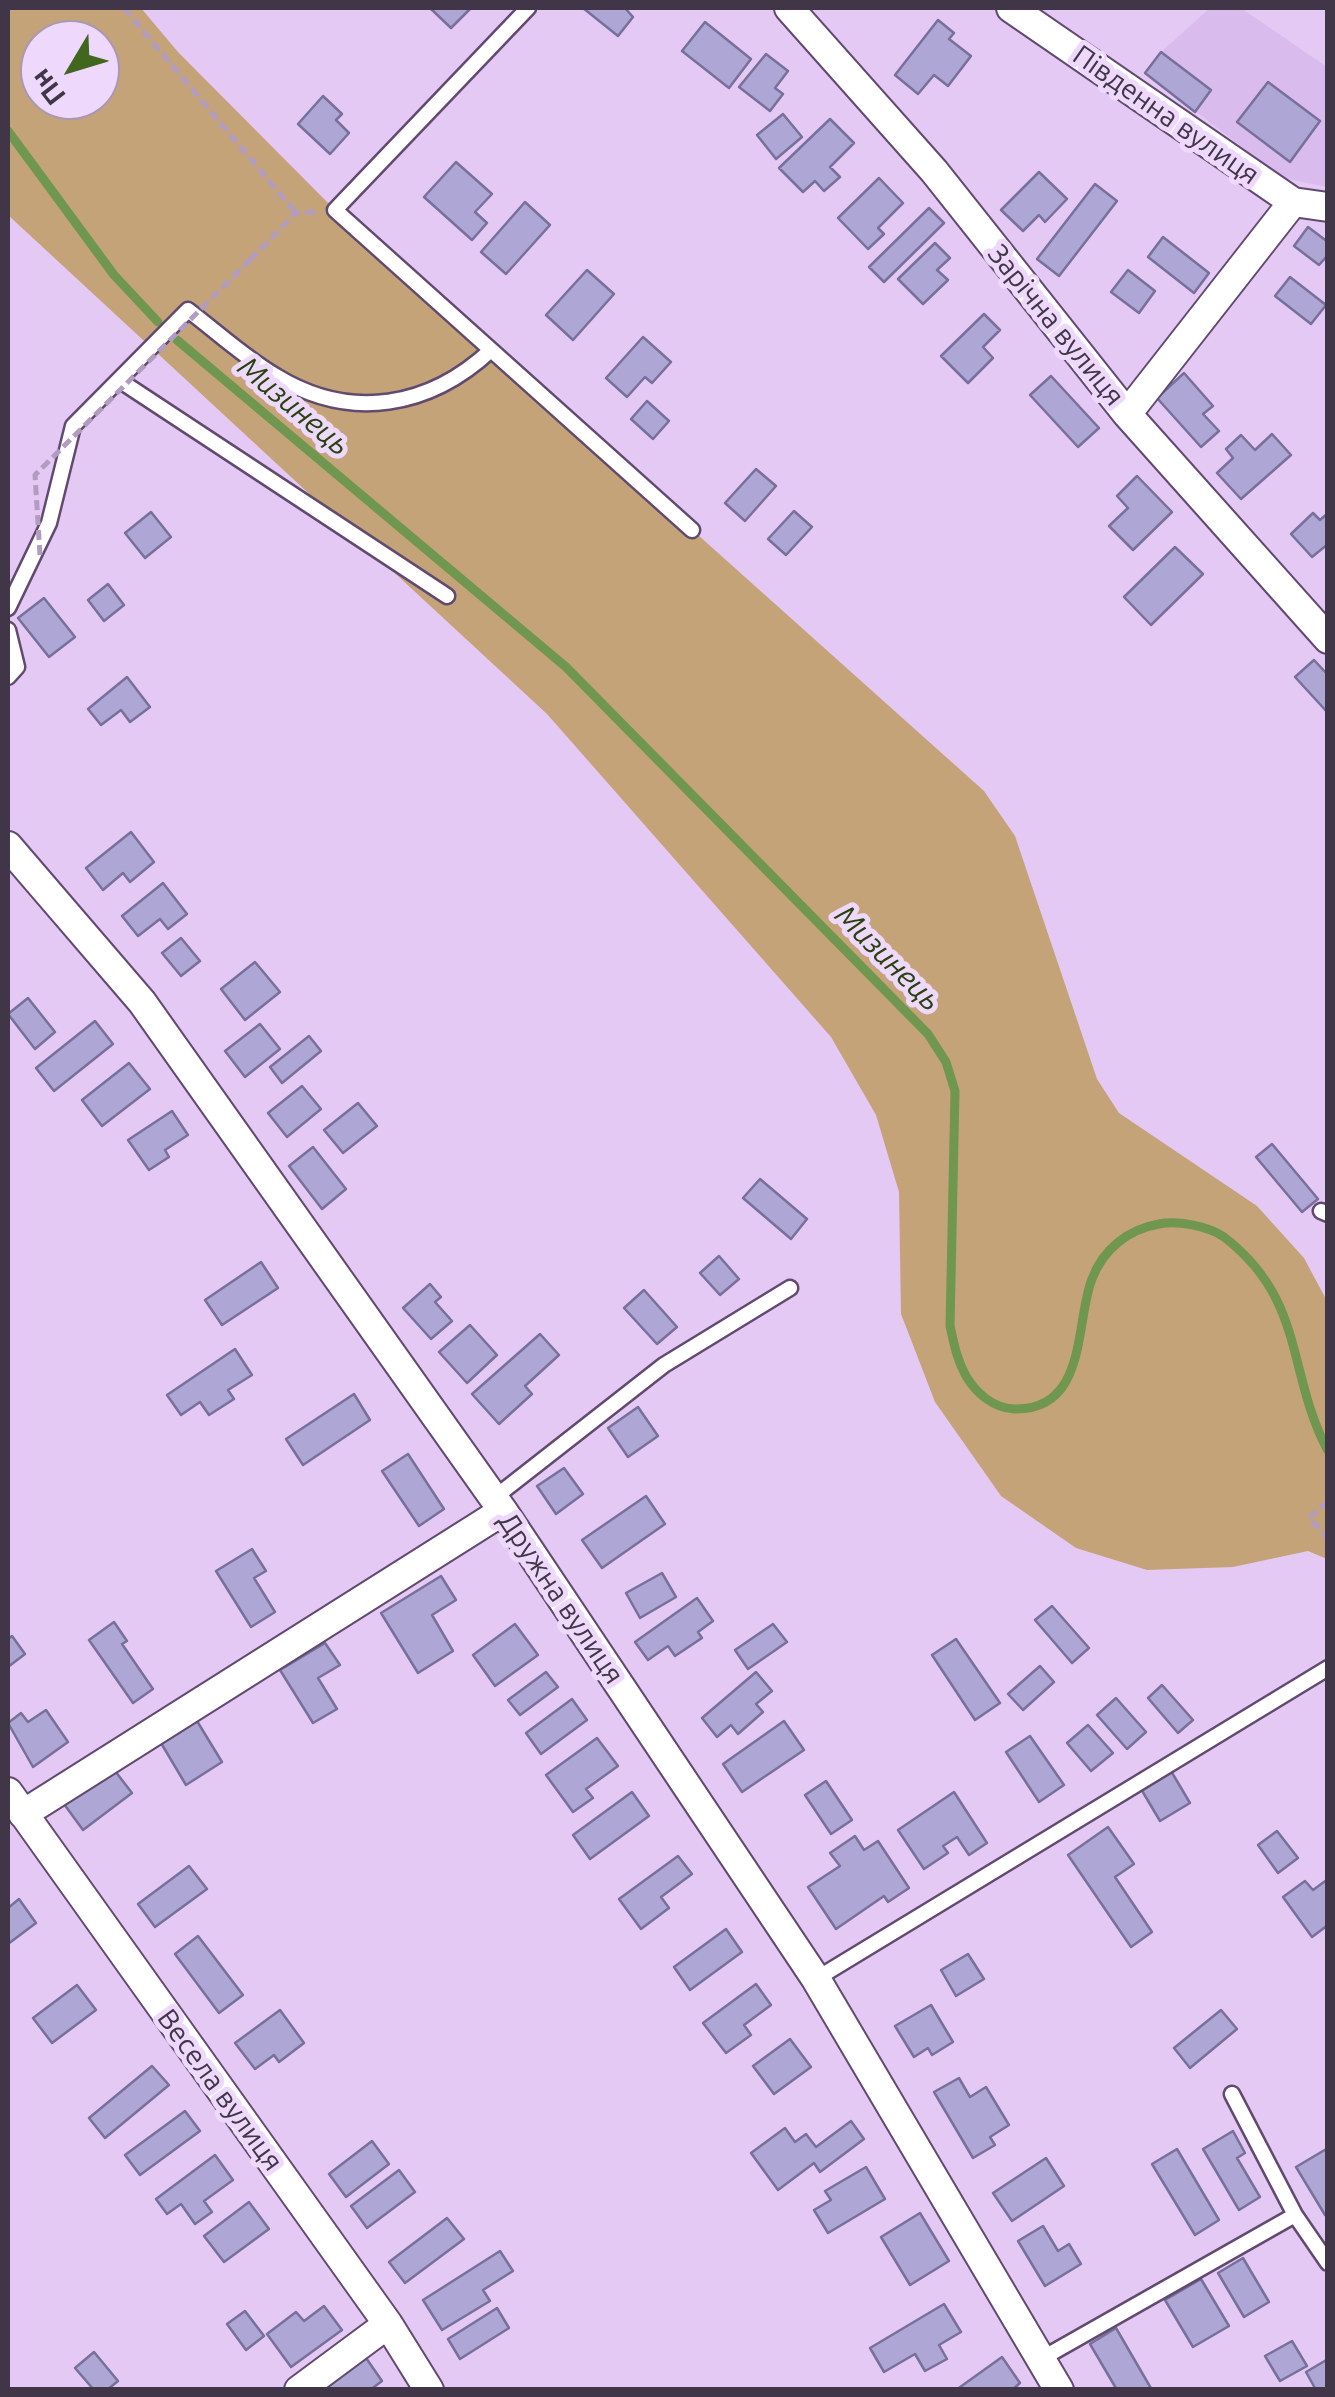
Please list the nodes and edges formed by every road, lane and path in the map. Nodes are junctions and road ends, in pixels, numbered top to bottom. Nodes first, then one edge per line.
1 (124, 8) edge
2 (528, 8) edge
3 (1010, 8) edge
4 (802, 12) edge
5 (1293, 202) junction
6 (1328, 207) edge
7 (490, 350) junction
8 (118, 380) junction
9 (1128, 414) junction
10 (692, 530) dead end
11 (40, 555) dead end
12 (447, 596) dead end
13 (8, 608) edge
14 (8, 630) edge
15 (1328, 638) edge
16 (8, 677) edge
17 (8, 846) edge
18 (790, 1288) dead end
19 (1328, 1501) edge
20 (499, 1505) junction
21 (1327, 1536) edge
22 (1328, 1549) edge
23 (1328, 1668) edge
24 (15, 1803) edge
25 (816, 1980) junction
26 (1232, 2094) dead end
27 (1295, 2216) junction
28 (1328, 2263) edge
29 (388, 2324) junction
30 (1041, 2359) junction
31 (299, 2390) edge
32 (429, 2390) edge
33 (1059, 2390) edge

1 - 11 path, bridge
2 - 7 lane
3 - 5 street, Південна вулиця
4 - 9 street, Зарічна вулиця
5 - 6 street, Південна вулиця
5 - 9 street
7 - 8 lane
7 - 10 lane
8 - 12 lane
8 - 13 lane
9 - 15 street, Зарічна вулиця
14 - 16 lane
17 - 20 street, Дружна вулиця
18 - 20 lane
19 - 21 path
20 - 24 street
20 - 25 street, Дружна вулиця
21 - 22 path
23 - 25 lane
24 - 29 street, Весела вулиця
25 - 30 street, Дружна вулиця
26 - 27 lane
27 - 28 lane
27 - 30 lane
29 - 31 street
29 - 32 street, Весела вулиця
30 - 33 street, Дружна вулиця

